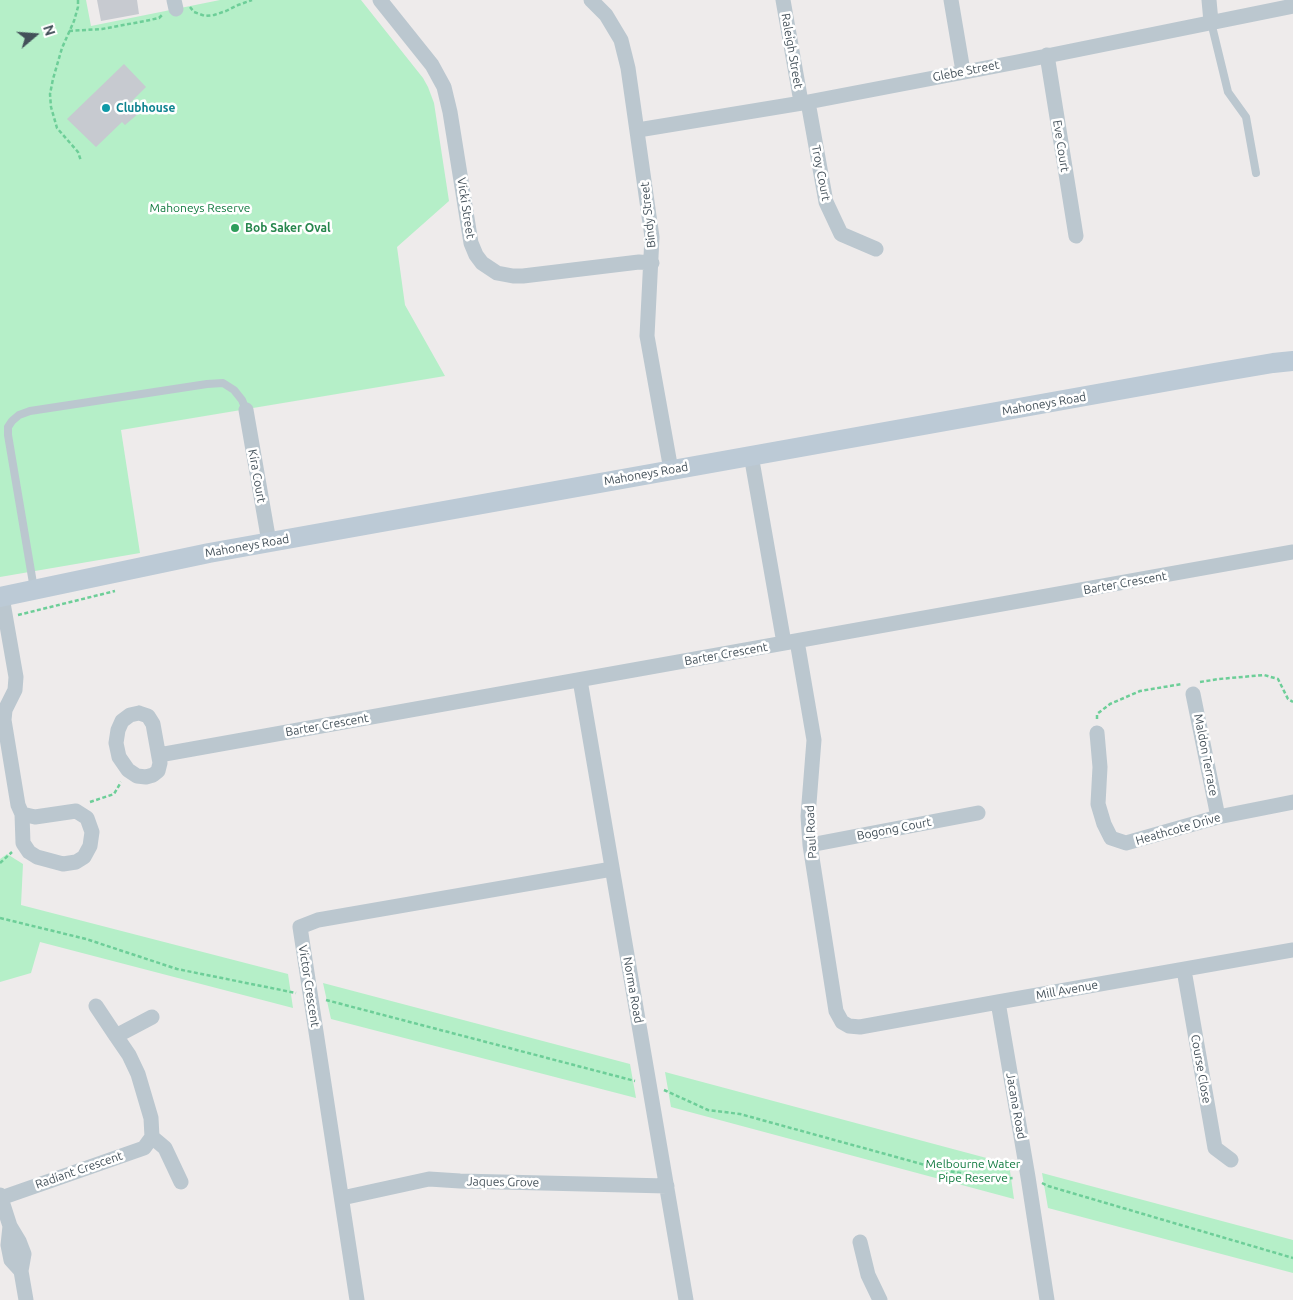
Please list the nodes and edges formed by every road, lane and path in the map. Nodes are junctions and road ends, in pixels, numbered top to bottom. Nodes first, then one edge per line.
1 (78, 0) edge
2 (252, 0) edge
3 (380, 0) edge
4 (591, 0) edge
5 (783, 0) edge
6 (951, 0) edge
7 (1209, 0) edge
8 (1293, 6) edge
9 (174, 8) edge
10 (1211, 22) junction
11 (69, 31) junction
12 (1047, 55) junction
13 (963, 71) junction
14 (804, 102) junction
15 (638, 130) junction
16 (81, 161) dead end
17 (1256, 173) dead end
18 (1076, 236) dead end
19 (876, 249) dead end
20 (652, 263) junction
21 (1293, 361) edge
22 (246, 410) joint
23 (751, 455) junction
24 (671, 470) junction
25 (269, 542) junction
26 (1293, 552) edge
27 (35, 591) junction
28 (1, 597) edge
29 (791, 642) junction
30 (580, 680) junction
31 (1193, 694) dead end
32 (1097, 733) dead end
33 (159, 756) junction
34 (128, 770) junction
35 (1293, 802) edge
36 (76, 811) junction
37 (978, 813) dead end
38 (22, 814) junction
39 (1218, 817) junction
40 (810, 845) junction
41 (612, 869) junction
42 (0, 918) edge
43 (1293, 950) edge
44 (1184, 970) junction
45 (311, 996) junction
46 (998, 1002) junction
47 (96, 1006) dead end
48 (152, 1017) dead end
49 (842, 1022) joint
50 (116, 1036) junction
51 (650, 1085) junction
52 (152, 1137) junction
53 (1231, 1160) dead end
54 (1028, 1177) junction
55 (181, 1182) dead end
56 (667, 1186) junction
57 (0, 1196) edge
58 (342, 1198) junction
59 (860, 1242) dead end
60 (1293, 1258) edge
61 (26, 1300) edge
62 (357, 1300) edge
63 (686, 1300) edge
64 (880, 1300) edge
65 (1047, 1300) edge

1 - 11 path
2 - 9 path
3 - 20 street, Vicki Street
4 - 15 street, Bindy Street
5 - 14 street, Raleigh Street
6 - 13 street
7 - 10 street
8 - 10 street, Glebe Street
9 - 11 path
10 - 12 street, Glebe Street
10 - 17 lane
11 - 16 path
12 - 13 street, Glebe Street
12 - 18 street, Eve Court
13 - 14 street, Glebe Street
14 - 15 street, Glebe Street
14 - 19 street, Troy Court
15 - 20 street, Bindy Street
20 - 24 street, Bindy Street
21 - 23 main road, Mahoneys Road
22 - 25 street, Kira Court
22 - 27 lane
23 - 24 main road, Mahoneys Road
23 - 29 street, Paul Road
24 - 25 main road, Mahoneys Road
25 - 27 main road, Mahoneys Road
26 - 29 street, Barter Crescent
27 - 28 main road, Mahoneys Road
28 - 38 street
29 - 30 street, Barter Crescent
29 - 40 street, Paul Road
30 - 33 street, Barter Crescent
30 - 41 street, Norma Road
31 - 39 street, Maldon Terrace
32 - 39 street, Heathcote Drive
33 - 34 street
33 - 34 street
34 - 36 path
35 - 39 street, Heathcote Drive
36 - 38 street
36 - 38 street
37 - 40 street, Bogong Court
40 - 49 street, Paul Road
41 - 45 street, Victor Crescent
41 - 51 street, Norma Road
42 - 45 path
43 - 44 street, Mill Avenue
44 - 46 street, Mill Avenue
44 - 53 street, Course Close
45 - 51 path
45 - 58 street, Victor Crescent
46 - 49 street, Mill Avenue
46 - 54 street, Jacana Road
47 - 50 street
48 - 50 street
50 - 52 street
51 - 54 path
51 - 56 street, Norma Road
52 - 55 street
52 - 57 street, Radiant Crescent
54 - 60 path
54 - 65 street, Jacana Road
56 - 58 street, Jaques Grove
56 - 63 street, Norma Road
57 - 61 street
58 - 62 street, Victor Crescent
59 - 64 street

